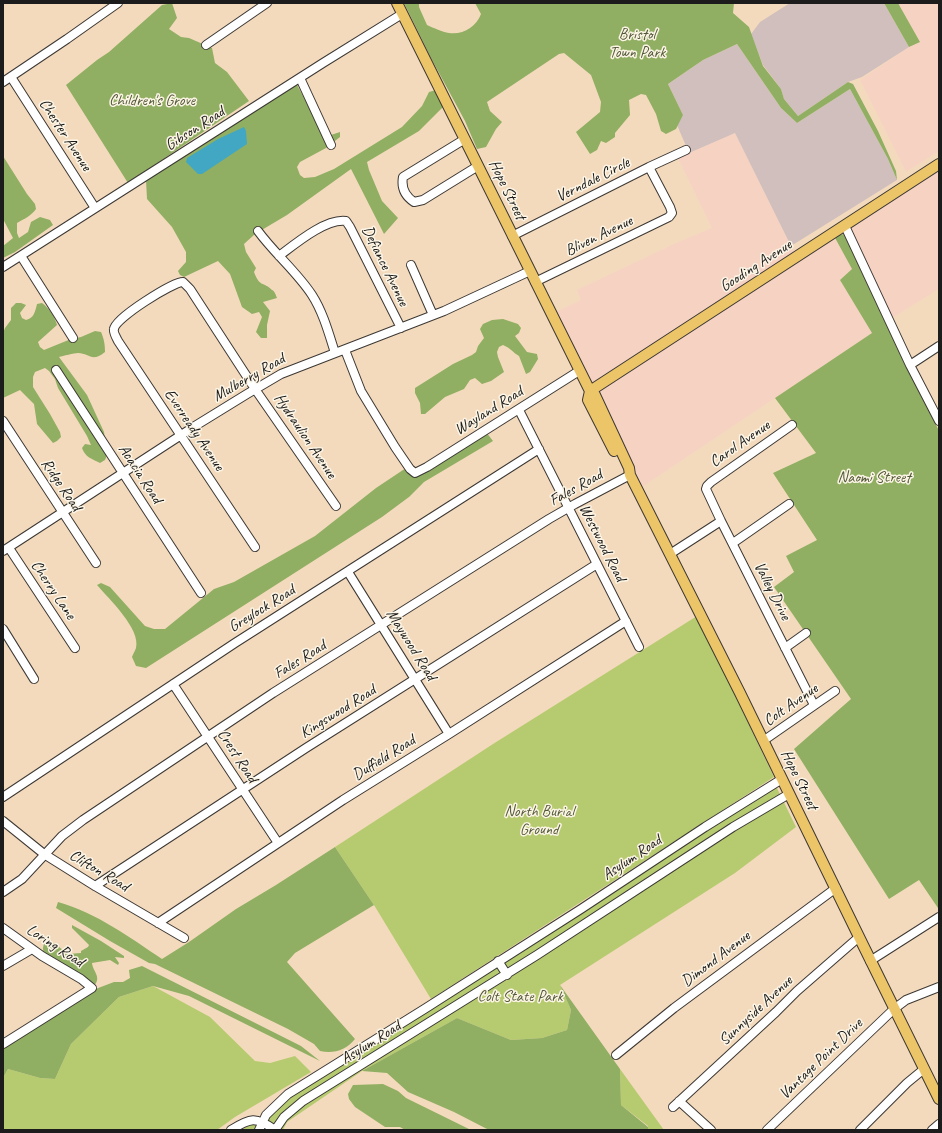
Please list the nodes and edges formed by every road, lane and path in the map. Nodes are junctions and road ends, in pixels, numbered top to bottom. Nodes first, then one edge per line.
1 (118, 3) edge
2 (267, 3) edge
3 (397, 3) edge
4 (402, 14) junction
5 (206, 45) dead end
6 (11, 77) junction
7 (300, 78) junction
8 (3, 82) edge
9 (465, 139) junction
10 (331, 145) dead end
11 (686, 150) dead end
12 (939, 164) edge
13 (478, 166) junction
14 (650, 167) junction
15 (95, 208) junction
16 (845, 226) junction
17 (258, 231) dead end
18 (512, 236) junction
19 (21, 256) junction
20 (279, 256) junction
21 (411, 265) dead end
22 (3, 267) edge
23 (530, 271) junction
24 (535, 282) junction
25 (433, 315) junction
26 (114, 328) joint
27 (401, 328) junction
28 (73, 338) dead end
29 (939, 346) edge
30 (345, 350) junction
31 (335, 353) junction
32 (910, 365) junction
33 (56, 370) dead end
34 (580, 371) junction
35 (255, 389) junction
36 (590, 391) junction
37 (519, 410) junction
38 (3, 421) edge
39 (939, 421) edge
40 (792, 425) dead end
41 (181, 436) junction
42 (539, 450) junction
43 (123, 474) junction
44 (630, 475) junction
45 (706, 488) joint
46 (789, 504) dead end
47 (336, 506) dead end
48 (568, 508) junction
49 (63, 513) junction
50 (721, 521) junction
51 (733, 543) junction
52 (255, 547) dead end
53 (6, 549) edge
54 (670, 554) junction
55 (96, 563) dead end
56 (598, 564) junction
57 (348, 572) junction
58 (201, 593) dead end
59 (626, 621) junction
60 (382, 625) junction
61 (3, 629) edge
62 (806, 633) dead end
63 (639, 647) dead end
64 (75, 648) dead end
65 (785, 648) junction
66 (34, 679) dead end
67 (416, 679) junction
68 (173, 684) junction
69 (835, 692) dead end
70 (814, 705) junction
71 (449, 734) junction
72 (208, 737) junction
73 (763, 741) junction
74 (782, 778) junction
75 (242, 790) junction
76 (789, 794) junction
77 (3, 797) edge
78 (3, 821) edge
79 (278, 843) junction
80 (44, 854) junction
81 (95, 886) junction
82 (836, 888) junction
83 (3, 892) edge
84 (939, 917) edge
85 (158, 923) junction
86 (3, 928) edge
87 (859, 937) junction
88 (184, 938) dead end
89 (32, 949) junction
90 (870, 961) junction
91 (498, 962) junction
92 (3, 966) edge
93 (507, 975) junction
94 (939, 987) edge
95 (894, 1009) junction
96 (3, 1044) edge
97 (616, 1055) dead end
98 (924, 1069) junction
99 (939, 1099) edge
100 (263, 1121) junction
101 (939, 1124) edge
102 (231, 1130) edge
103 (259, 1130) edge
104 (275, 1130) edge
105 (710, 1130) edge
106 (767, 1130) edge
107 (860, 1130) edge
108 (932, 1130) edge

1 - 6 street
2 - 5 street
3 - 4 main road, Hope Street
4 - 7 street, Gibson Road
4 - 9 main road, Hope Street
6 - 8 street
6 - 15 street, Chester Avenue
7 - 10 street
7 - 15 street, Gibson Road
9 - 13 main road, Hope Street
9 - 13 street
11 - 14 street, Verndale Circle
12 - 16 main road, Gooding Avenue
13 - 18 main road, Hope Street
14 - 18 street, Verndale Circle
14 - 24 street, Bliven Avenue
15 - 19 street, Gibson Road
16 - 32 street
16 - 36 main road, Gooding Avenue
17 - 20 street
18 - 23 main road, Hope Street
19 - 22 street, Gibson Road
19 - 28 street
20 - 27 street, Defiance Avenue
20 - 31 street
21 - 25 street
23 - 24 main road, Hope Street
23 - 25 street, Mulberry Road
24 - 34 main road, Hope Street
25 - 27 street, Mulberry Road
26 - 35 street, Hydraulion Avenue
26 - 41 street, Everready Avenue
27 - 30 street, Mulberry Road
29 - 32 street
30 - 31 street, Mulberry Road
30 - 37 street, Wayland Road
31 - 35 street, Mulberry Road
32 - 39 street
33 - 43 street, Acacia Road
34 - 36 main road, Hope Street
34 - 37 street, Wayland Road
35 - 41 street, Mulberry Road
35 - 47 street, Hydraulion Avenue
36 - 44 main road, Hope Street
37 - 42 street, Westwood Road
38 - 49 street, Ridge Road
40 - 45 street, Carol Avenue
41 - 43 street, Mulberry Road
41 - 52 street, Everready Avenue
42 - 48 street, Westwood Road
42 - 57 street, Greylock Road
43 - 49 street, Mulberry Road
43 - 58 street, Acacia Road
44 - 48 street, Fales Road
44 - 54 main road, Hope Street
45 - 50 street, Valley Drive
46 - 51 street
48 - 56 street, Westwood Road
48 - 60 street, Fales Road
49 - 53 street, Mulberry Road
49 - 55 street, Ridge Road
50 - 51 street, Valley Drive
50 - 54 street
51 - 65 street, Valley Drive
53 - 64 street, Cherry Lane
54 - 73 main road, Hope Street
56 - 59 street, Westwood Road
56 - 67 street, Kingswood Road
57 - 60 street, Maywood Road
57 - 68 street, Greylock Road
59 - 63 street, Westwood Road
59 - 71 street, Duffield Road
60 - 67 street, Maywood Road
60 - 72 street, Fales Road
61 - 66 street
62 - 65 street
65 - 70 street, Valley Drive
67 - 71 street, Maywood Road
67 - 75 street, Kingswood Road
68 - 72 street, Crest Road
68 - 77 street, Greylock Road
69 - 70 street, Colt Avenue
70 - 73 street, Colt Avenue
71 - 79 street, Duffield Road
72 - 75 street, Crest Road
72 - 80 street, Fales Road
73 - 74 main road, Hope Street
74 - 76 main road, Hope Street
74 - 91 street, Asylum Road
75 - 79 street, Crest Road
75 - 81 street, Kingswood Road
76 - 82 main road, Hope Street
76 - 93 street, Asylum Road
78 - 80 street, Clifton Road
79 - 85 street, Duffield Road
80 - 81 street, Clifton Road
80 - 83 street, Fales Road
81 - 85 street, Clifton Road
82 - 87 main road, Hope Street
82 - 97 street, Dimond Avenue
84 - 90 street
85 - 88 street, Clifton Road
86 - 89 street, Loring Road
87 - 90 main road, Hope Street
87 - 105 street, Sunnyside Avenue
89 - 92 street
89 - 96 street, Loring Road
90 - 95 main road, Hope Street
91 - 93 street
91 - 100 street, Asylum Road
93 - 104 street, Asylum Road
94 - 95 street, Vantage Point Drive
95 - 98 main road, Hope Street
95 - 106 street, Vantage Point Drive
98 - 99 main road, Hope Street
98 - 107 street
100 - 102 street
100 - 103 street
100 - 104 street
101 - 108 street

